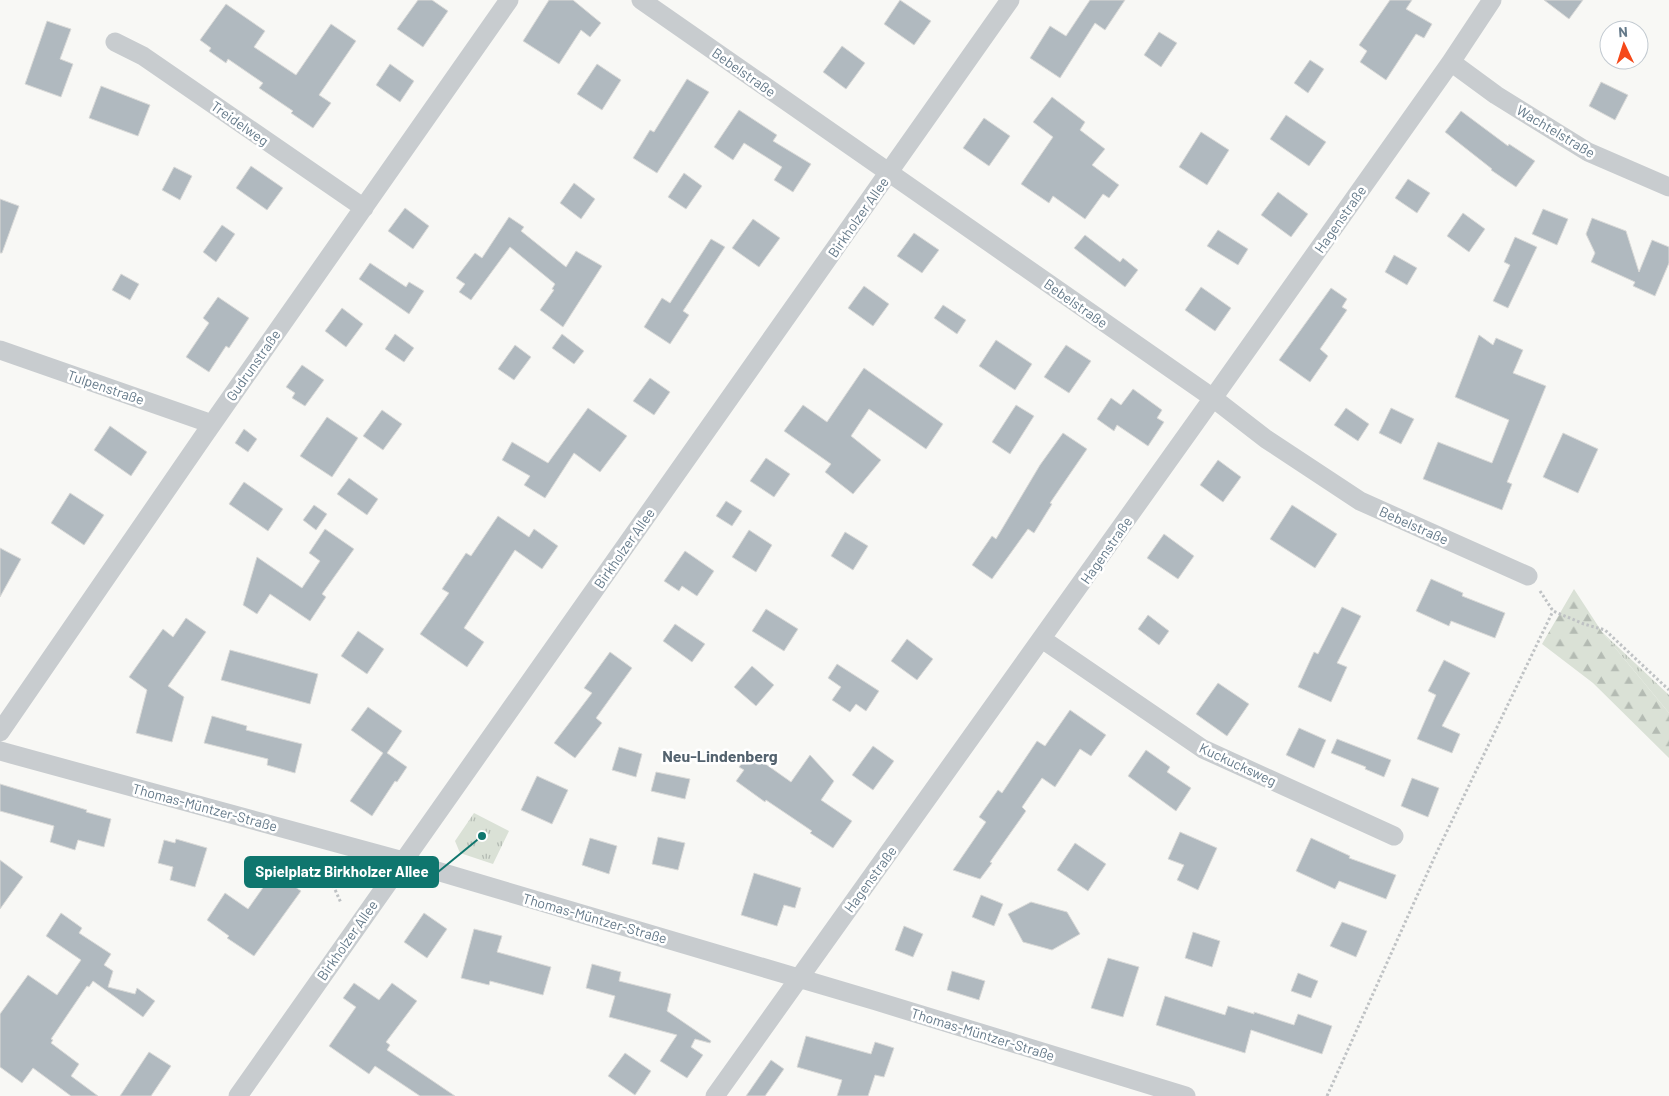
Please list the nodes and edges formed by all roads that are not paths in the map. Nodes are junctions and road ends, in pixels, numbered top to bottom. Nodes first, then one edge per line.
1 (509, 0) edge
2 (641, 0) edge
3 (1010, 0) edge
4 (1492, 0) edge
5 (115, 42) dead end
6 (1450, 62) junction
7 (889, 173) junction
8 (1669, 187) edge
9 (364, 208) junction
10 (0, 350) edge
11 (1213, 398) junction
12 (212, 424) junction
13 (1528, 576) road end
14 (1042, 639) junction
15 (0, 732) edge
16 (0, 751) edge
17 (1394, 836) dead end
18 (403, 861) junction
19 (799, 978) junction
20 (1151, 1091) edge
21 (238, 1096) edge
22 (715, 1096) edge
23 (1186, 1096) edge

1 - 9 street, Gudrunstraße
2 - 7 street, Bebelstraße
3 - 7 street, Birkholzer Allee
4 - 6 street, Hagenstraße
5 - 9 street, Treidelweg
6 - 8 street, Wachtelstraße
6 - 11 street, Hagenstraße
7 - 11 street, Bebelstraße
7 - 18 street, Birkholzer Allee
9 - 12 street, Gudrunstraße
10 - 12 street, Tulpenstraße
11 - 13 street, Bebelstraße
11 - 14 street, Hagenstraße
12 - 15 street, Gudrunstraße
14 - 17 street, Kuckucksweg
14 - 19 street, Hagenstraße
16 - 18 street, Thomas-Müntzer-Straße
18 - 19 street, Thomas-Müntzer-Straße
18 - 21 street, Birkholzer Allee
19 - 20 street, Thomas-Müntzer-Straße
19 - 22 street, Hagenstraße
20 - 23 street, Thomas-Müntzer-Straße

